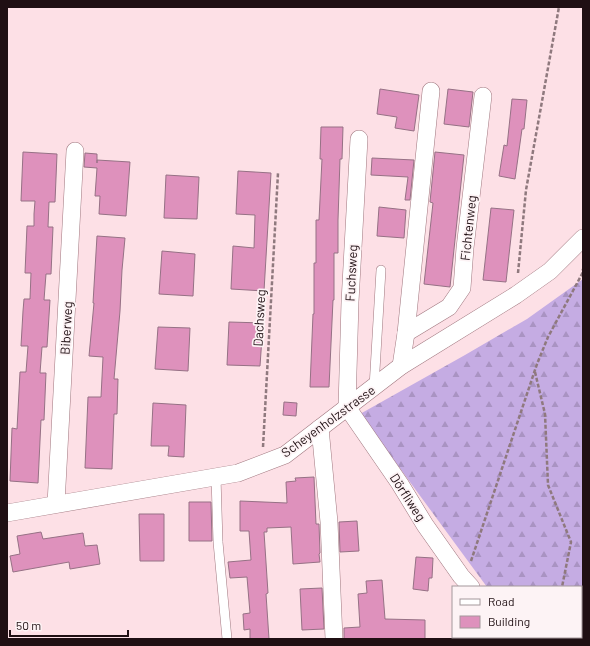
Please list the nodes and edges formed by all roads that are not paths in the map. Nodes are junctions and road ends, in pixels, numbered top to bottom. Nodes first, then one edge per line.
1 (431, 91) dead end
2 (483, 96) dead end
3 (359, 139) dead end
4 (75, 151) dead end
5 (583, 238) edge
6 (381, 270) dead end
7 (406, 333) junction
8 (401, 366) junction
9 (374, 387) junction
10 (347, 407) junction
11 (320, 428) junction
12 (216, 477) junction
13 (56, 504) junction
14 (7, 513) edge
15 (468, 583) edge
16 (227, 639) edge
17 (334, 639) edge

1 - 7 street
2 - 7 street, Fichtenweg
3 - 10 street, Fuchsweg
4 - 13 street, Biberweg
5 - 8 street, Scheyenholzstrasse
6 - 9 lane
7 - 8 street
8 - 9 street, Scheyenholzstrasse
9 - 10 street, Scheyenholzstrasse
10 - 11 street, Scheyenholzstrasse
10 - 15 street, Dörfliweg
11 - 12 street, Scheyenholzstrasse
11 - 17 street
12 - 13 street, Scheyenholzstrasse
12 - 16 lane
13 - 14 street, Scheyenholzstrasse

